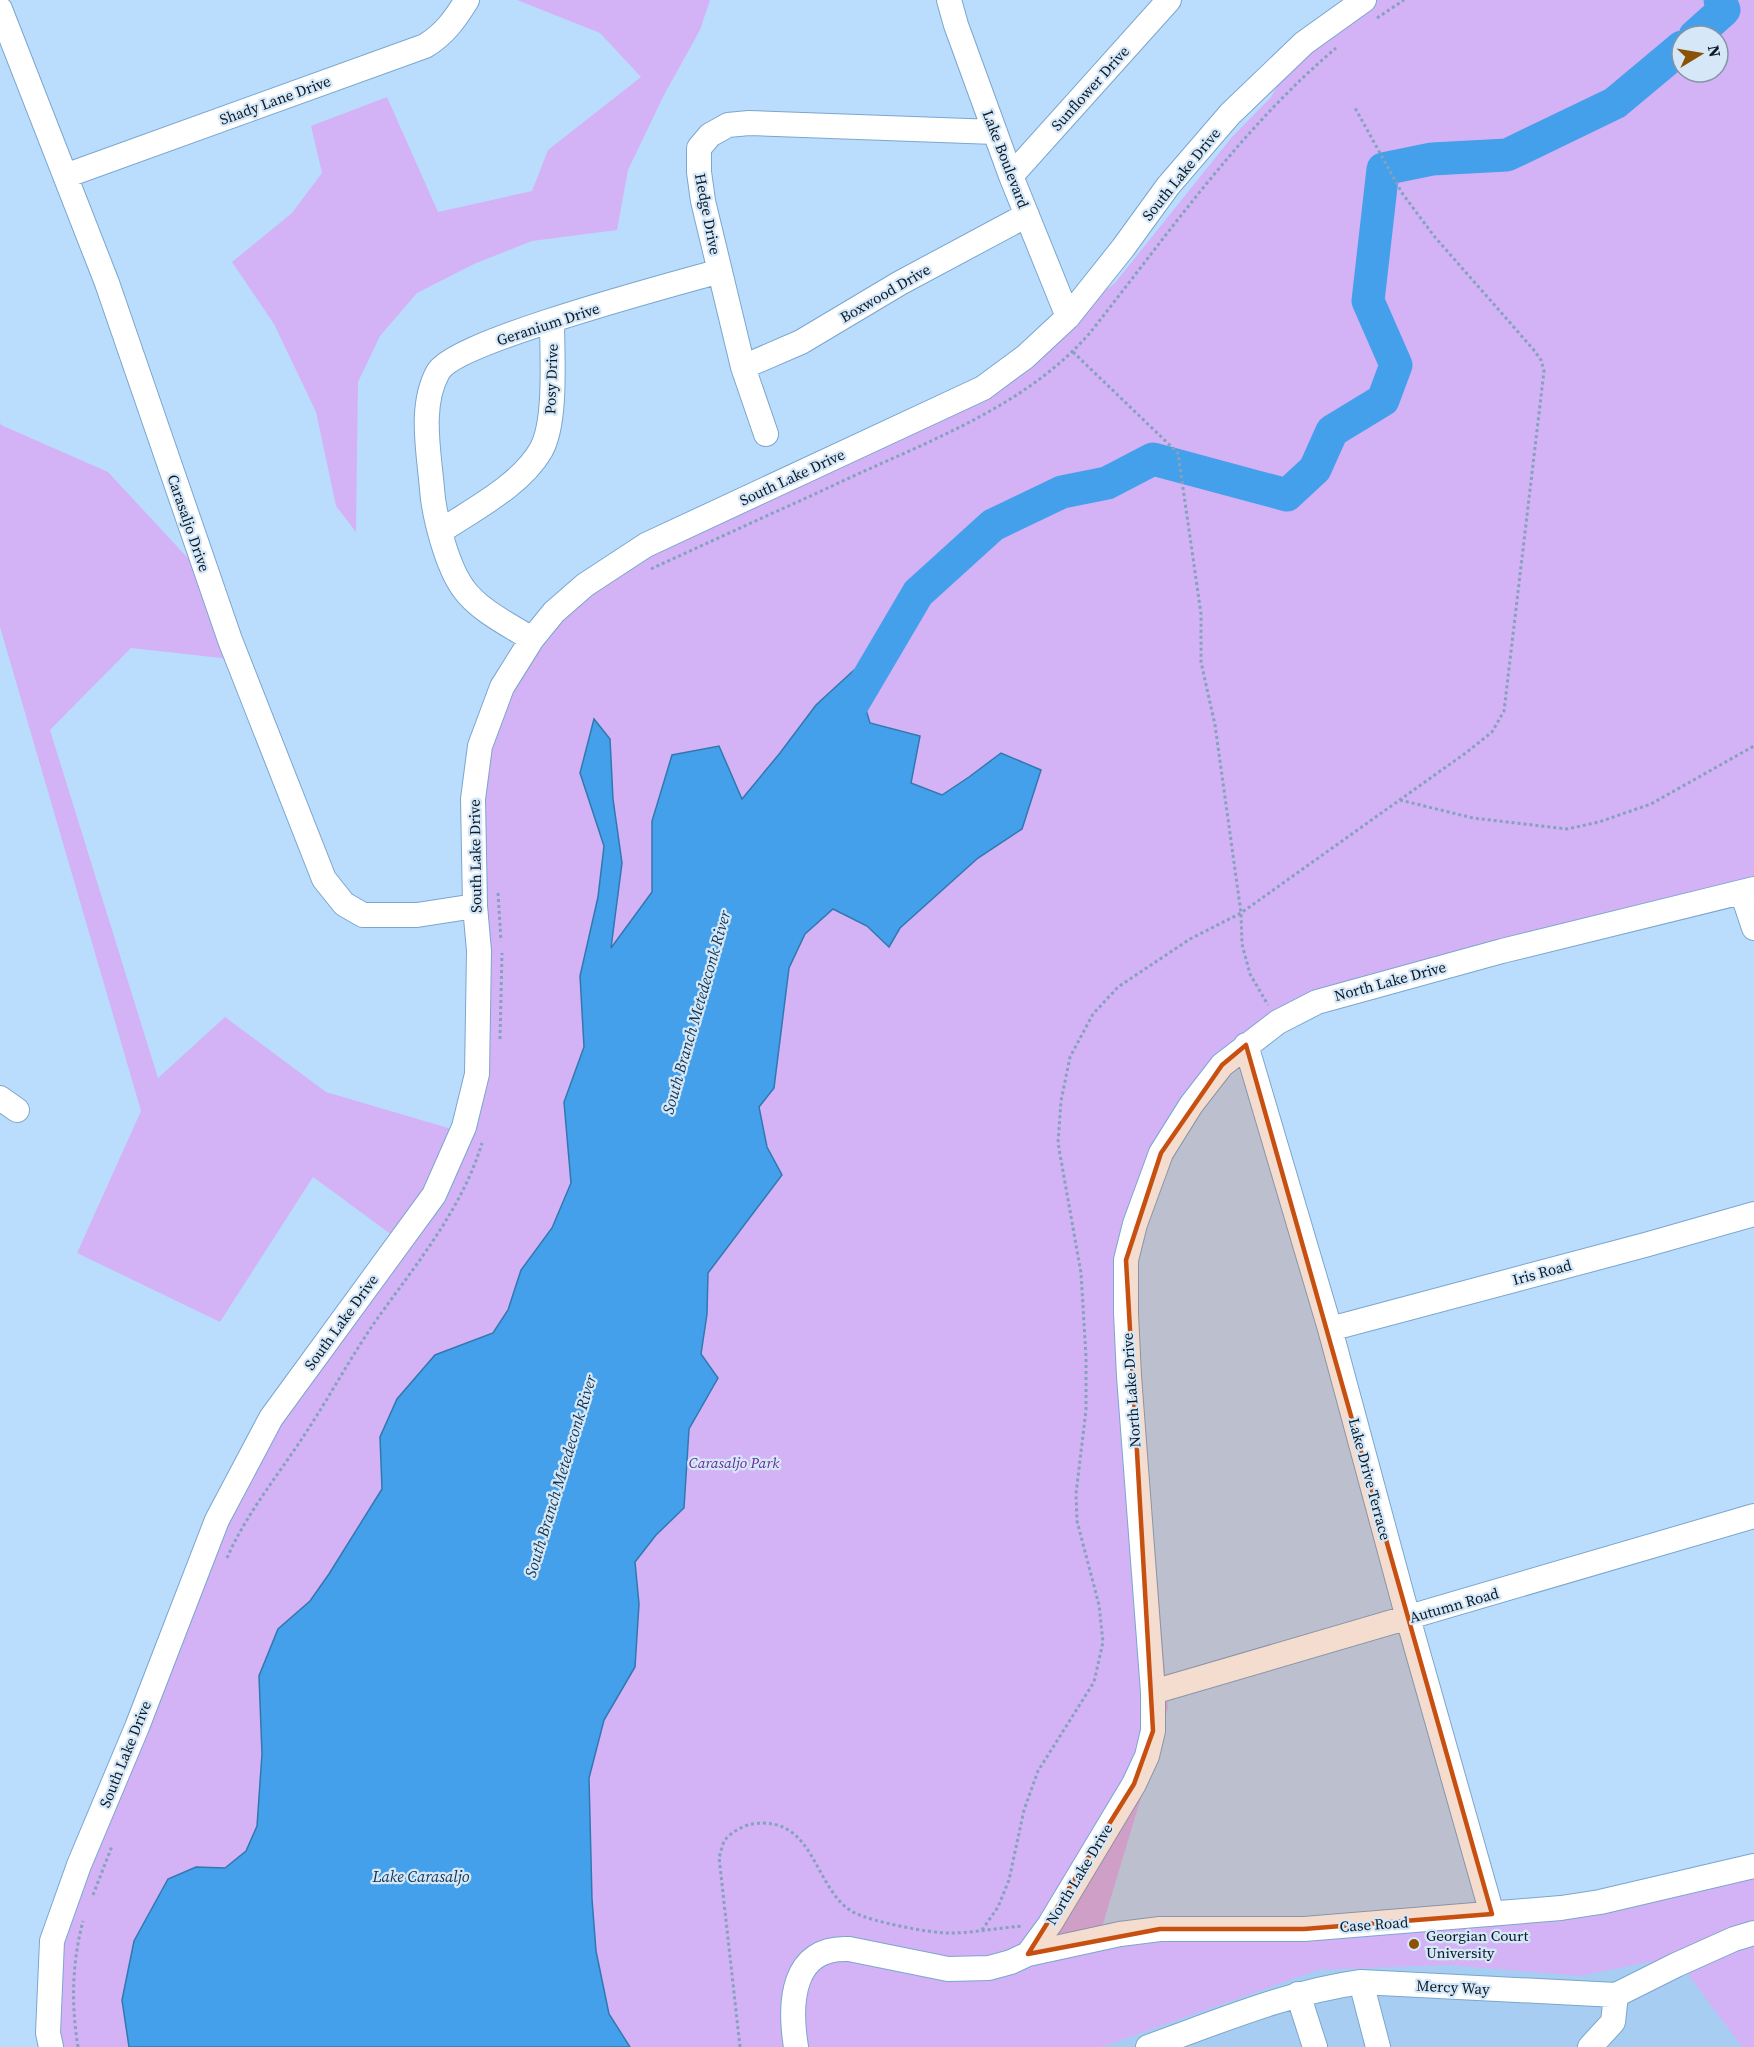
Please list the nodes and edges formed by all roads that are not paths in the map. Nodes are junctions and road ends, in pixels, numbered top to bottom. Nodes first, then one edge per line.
1 (467, 0) edge
2 (949, 0) edge
3 (1169, 0) edge
4 (0, 9) edge
5 (1370, 9) edge
6 (995, 132) junction
7 (65, 176) junction
8 (1011, 176) junction
9 (1027, 215) junction
10 (720, 271) junction
11 (1068, 316) junction
12 (552, 321) junction
13 (742, 367) junction
14 (766, 434) dead end
15 (441, 531) junction
16 (532, 639) junction
17 (1748, 891) edge
18 (475, 906) junction
19 (1754, 928) edge
20 (1246, 1045) junction
21 (1754, 1214) edge
22 (1330, 1329) junction
23 (1754, 1516) edge
24 (1408, 1618) junction
25 (1153, 1692) junction
26 (1754, 1866) edge
27 (1492, 1914) junction
28 (1754, 1933) edge
29 (1028, 1954) junction
30 (1361, 1982) junction
31 (1298, 1994) junction
32 (1616, 1995) junction
33 (51, 2047) edge
34 (796, 2047) edge
35 (1148, 2047) edge
36 (1315, 2047) edge
37 (1378, 2047) edge
38 (1590, 2047) edge

1 - 7 street, Shady Lane Drive
2 - 6 street, Lake Boulevard
3 - 8 street, Sunflower Drive
4 - 7 street, Carasaljo Drive
5 - 11 street, South Lake Drive
6 - 8 street, Lake Boulevard
6 - 10 street, Hedge Drive
7 - 18 street, Carasaljo Drive
8 - 9 street, Lake Boulevard
9 - 11 street, Lake Boulevard
9 - 13 street, Boxwood Drive
10 - 12 street, Geranium Drive
10 - 13 street, Hedge Drive
11 - 16 street, South Lake Drive
12 - 15 street, Posy Drive
12 - 15 street, Geranium Drive
13 - 14 street, Hedge Drive
15 - 16 street, Geranium Drive
16 - 18 street, South Lake Drive
17 - 19 street
17 - 20 street, North Lake Drive
18 - 33 street, South Lake Drive
20 - 22 street, Lake Drive Terrace
20 - 25 street, North Lake Drive
21 - 22 street, Iris Road
22 - 24 street, Lake Drive Terrace
23 - 24 street, Autumn Road
24 - 25 street, Autumn Road
24 - 27 street, Lake Drive Terrace
25 - 29 street, North Lake Drive
26 - 27 street, Case Road
27 - 29 street, Case Road
28 - 32 street, Mercy Way
29 - 34 street
30 - 31 street, Mercy Way
30 - 32 street, Mercy Way
30 - 37 street
31 - 35 street, Mercy Way
31 - 36 street
32 - 38 street

